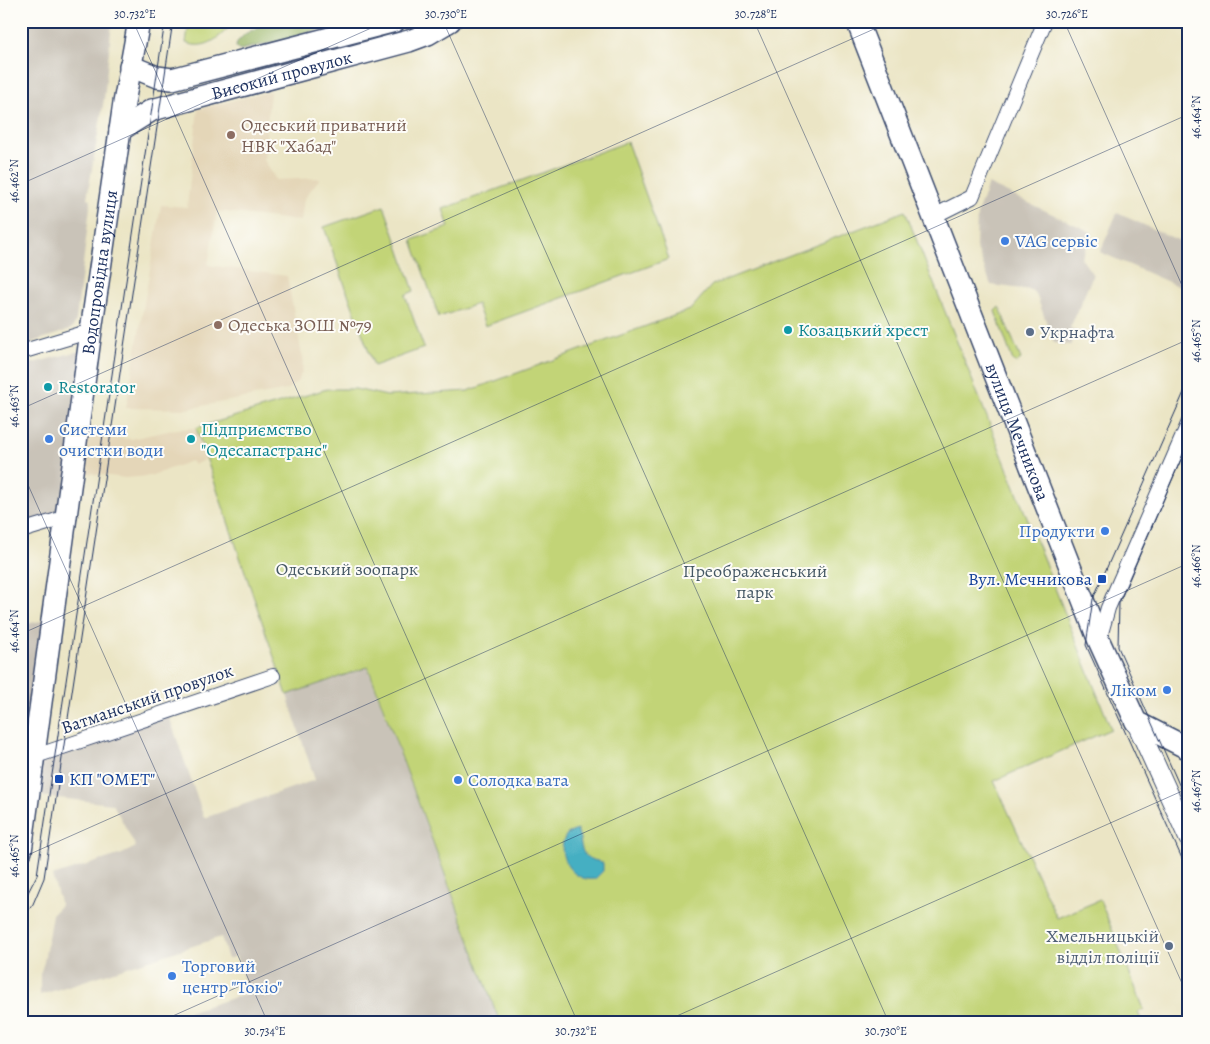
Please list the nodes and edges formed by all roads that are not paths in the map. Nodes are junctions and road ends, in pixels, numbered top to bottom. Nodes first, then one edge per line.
1 (139, 21) edge
2 (395, 21) edge
3 (857, 21) edge
4 (1045, 21) edge
5 (451, 22) edge
6 (130, 66) junction
7 (124, 103) junction
8 (120, 130) junction
9 (934, 216) junction
10 (91, 331) junction
11 (21, 352) edge
12 (1189, 422) edge
13 (64, 518) junction
14 (21, 531) edge
15 (1098, 641) junction
16 (273, 676) dead end
17 (1136, 722) junction
18 (1189, 749) edge
19 (34, 757) junction
20 (1189, 839) edge
21 (21, 851) edge

1 - 6 main road, Водопровідна вулиця
2 - 6 main road, Високий провулок
3 - 9 main road, вулиця Мечникова
4 - 9 street
5 - 7 main road, Високий провулок
5 - 8 main road, Високий провулок
6 - 7 main road, Водопровідна вулиця
7 - 8 main road, Водопровідна вулиця
8 - 10 main road, Водопровідна вулиця
9 - 15 main road, вулиця Мечникова
10 - 11 street
10 - 13 main road, Водопровідна вулиця
12 - 15 street
13 - 14 street
13 - 19 main road, Водопровідна вулиця
15 - 17 main road, вулиця Мечникова
16 - 19 street, Ватманський провулок
17 - 18 main road
17 - 20 main road, вулиця Мечникова
19 - 21 main road, Водопровідна вулиця

